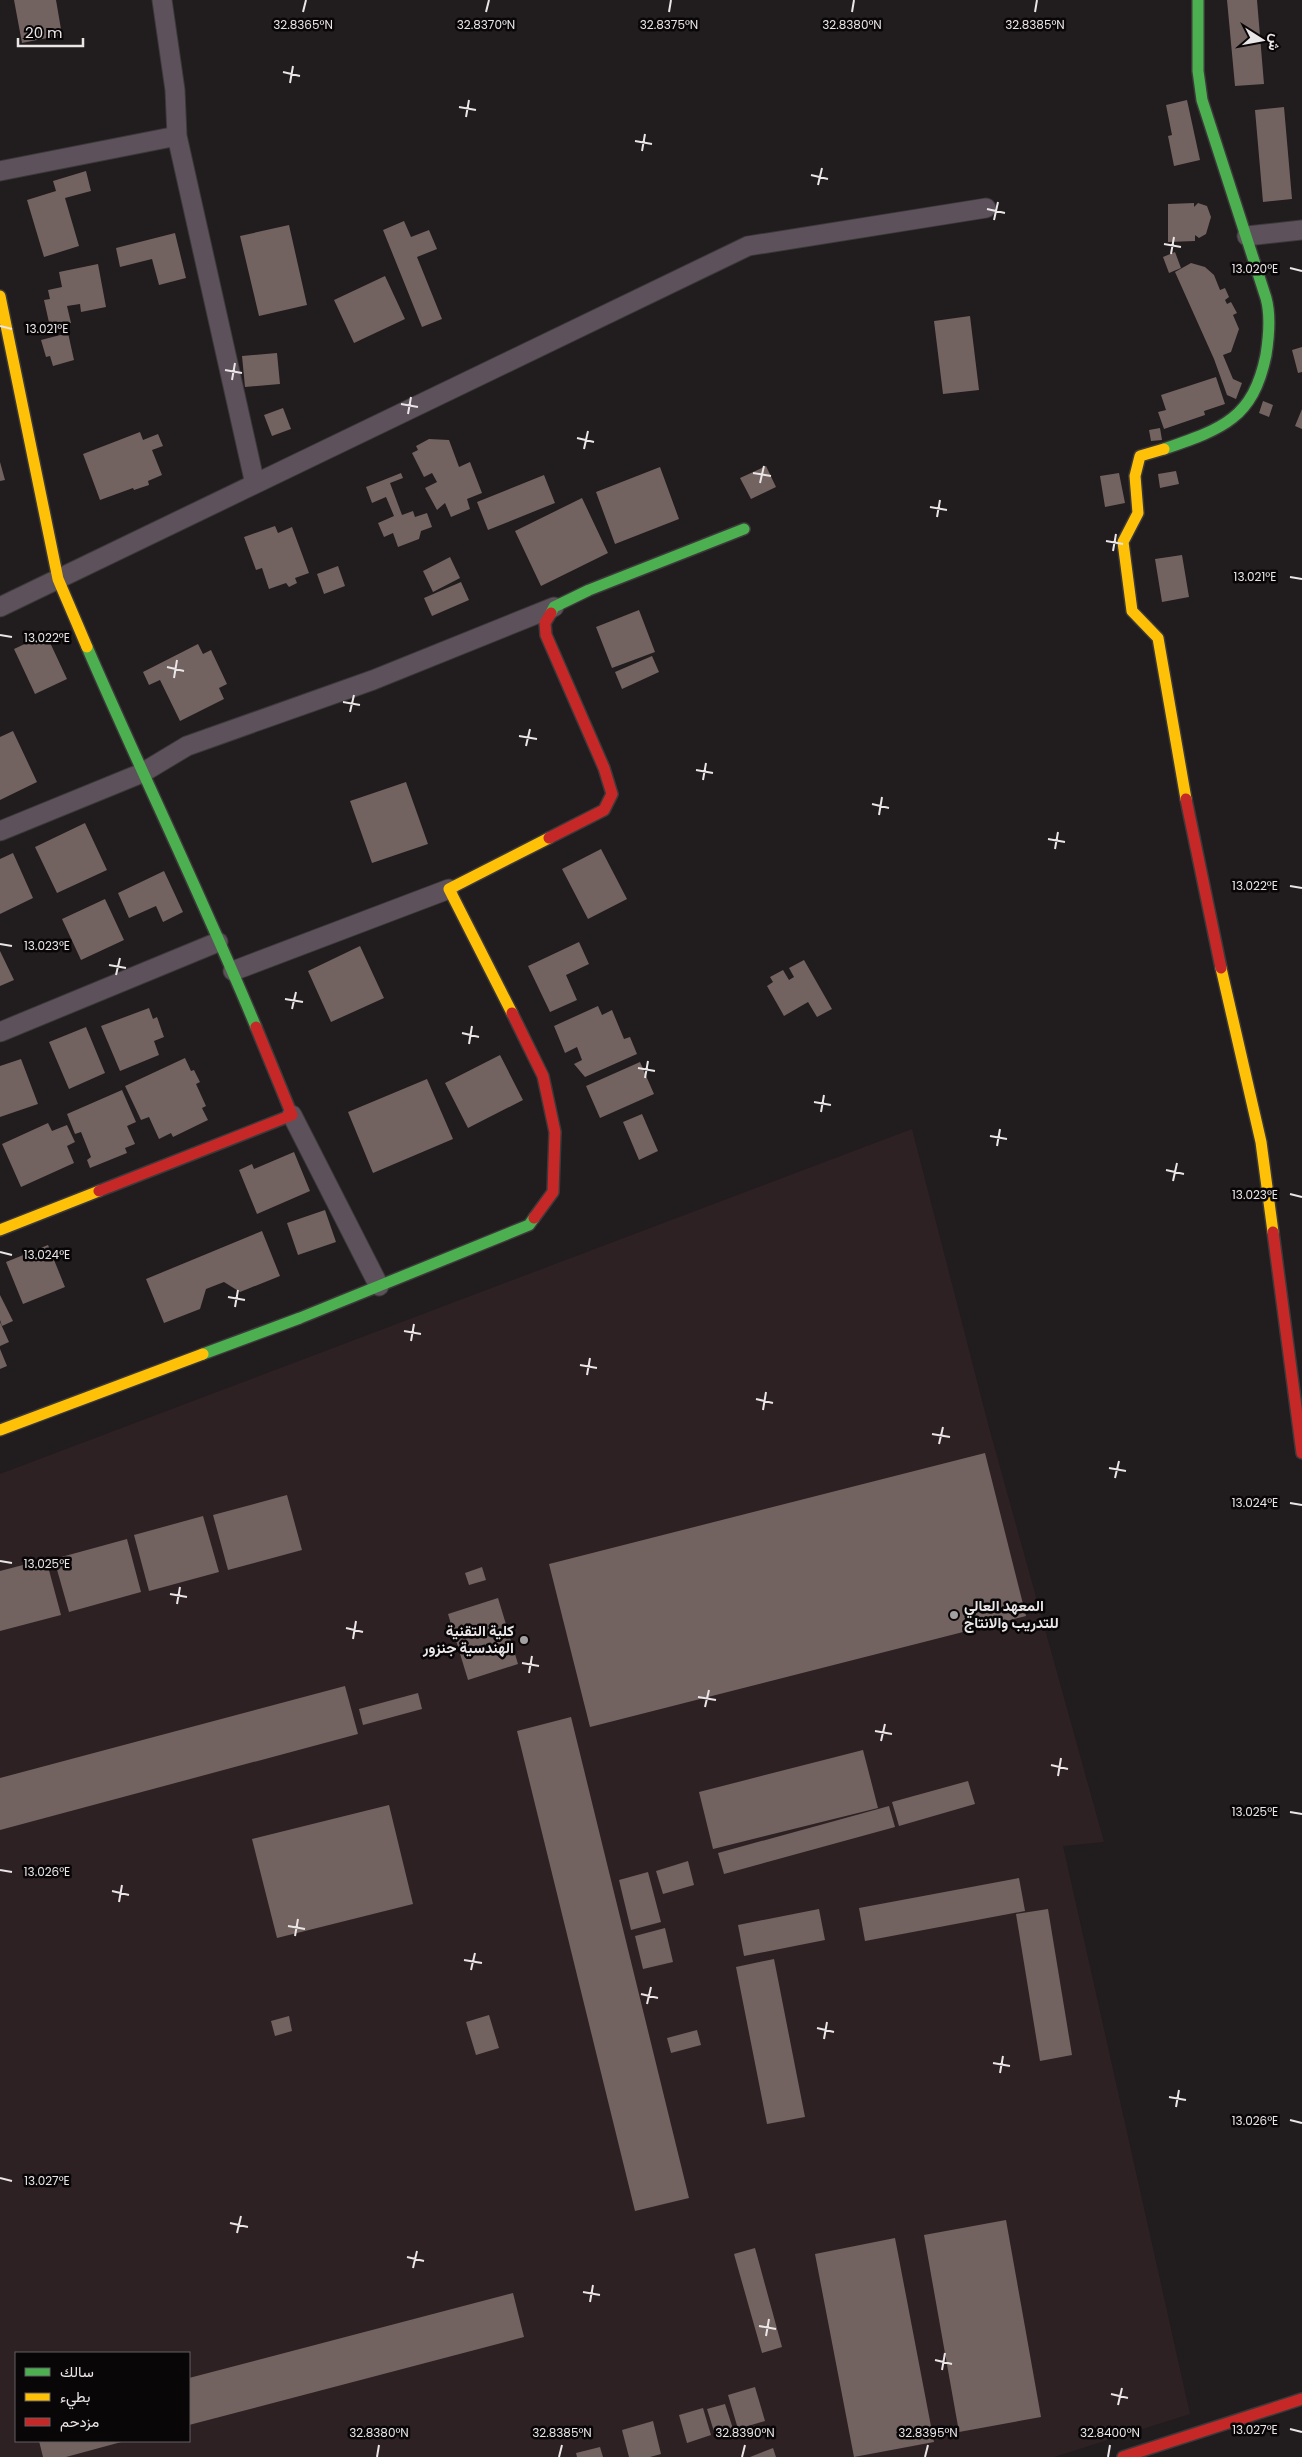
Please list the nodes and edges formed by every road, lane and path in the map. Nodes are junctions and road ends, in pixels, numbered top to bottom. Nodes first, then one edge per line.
1 (162, 0) edge
2 (1198, 0) edge
3 (177, 136) junction
4 (0, 171) edge
5 (986, 208) dead end
6 (1302, 230) edge
7 (1247, 236) junction
8 (0, 296) edge
9 (255, 484) junction
10 (744, 529) dead end
11 (58, 579) junction
12 (0, 607) edge
13 (554, 607) junction
14 (142, 773) junction
15 (0, 831) edge
16 (449, 889) junction
17 (218, 942) junction
18 (233, 971) junction
19 (0, 1032) edge
20 (292, 1115) junction
21 (0, 1230) edge
22 (379, 1286) junction
23 (0, 1430) edge
24 (1302, 1453) edge
25 (1302, 2399) edge
26 (1123, 2457) edge

1 - 3 street
2 - 7 street
3 - 4 street
3 - 9 street
5 - 9 street
6 - 7 street
7 - 24 street
8 - 11 street
9 - 11 street
10 - 13 street
11 - 12 street
11 - 14 street
13 - 14 street
13 - 16 street
14 - 15 street
14 - 17 street
16 - 18 street
16 - 22 street
17 - 18 street
17 - 19 street
18 - 20 street
20 - 21 street
20 - 22 street
22 - 23 street
25 - 26 street

